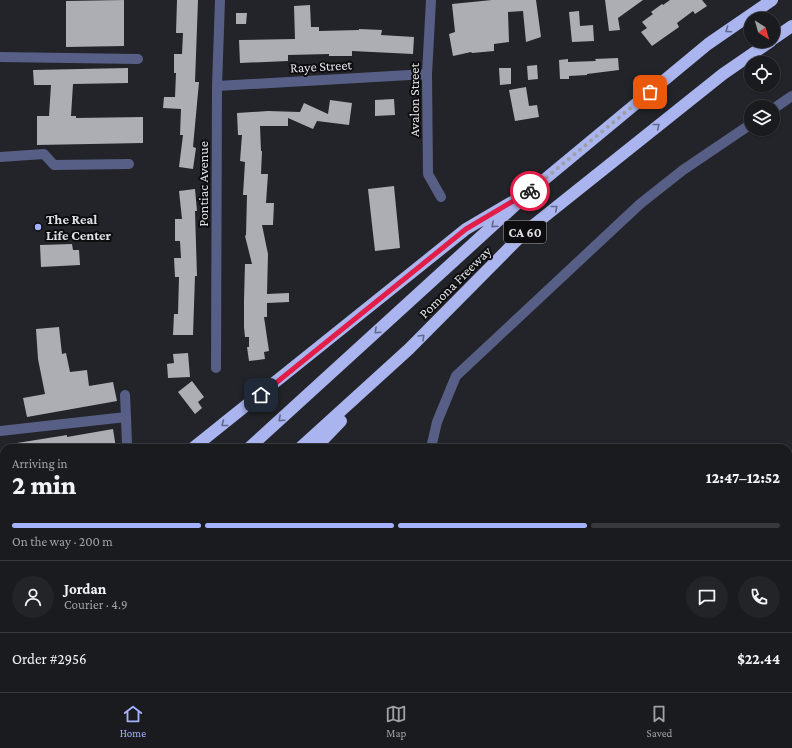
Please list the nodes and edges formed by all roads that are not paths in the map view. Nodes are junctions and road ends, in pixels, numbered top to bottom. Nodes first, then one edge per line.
1 (220, 0) edge
2 (431, 0) edge
3 (772, 0) edge
4 (792, 26) edge
5 (780, 34) edge
6 (760, 48) edge
7 (0, 57) edge
8 (138, 59) dead end
9 (427, 74) junction
10 (217, 86) junction
11 (792, 96) edge
12 (780, 104) edge
13 (744, 129) edge
14 (0, 157) edge
15 (129, 164) dead end
16 (533, 189) junction
17 (441, 197) dead end
18 (410, 349) junction
19 (216, 368) dead end
20 (125, 395) dead end
21 (126, 416) junction
22 (0, 431) edge
23 (127, 444) edge
24 (198, 444) edge
25 (253, 444) edge
26 (304, 444) edge
27 (319, 444) edge
28 (432, 444) edge

1 - 10 street, Pontiac Avenue
2 - 9 street, Avalon Street
3 -> 16 highway, Pomona Freeway / CA 60
4 - 5 highway, Pomona Freeway / CA 60
18 -> 6 highway, Pomona Freeway / CA 60
7 - 8 street
9 - 10 street, Raye Street
9 - 17 street, Avalon Street
10 - 19 street, Pontiac Avenue
11 - 12 street
13 - 28 street
14 - 15 street
16 -> 24 highway
16 -> 25 highway, Pomona Freeway / CA 60
18 - 26 highway, Pomona Freeway / CA 60
18 - 27 highway
20 - 21 street
21 - 22 street
21 - 23 street

